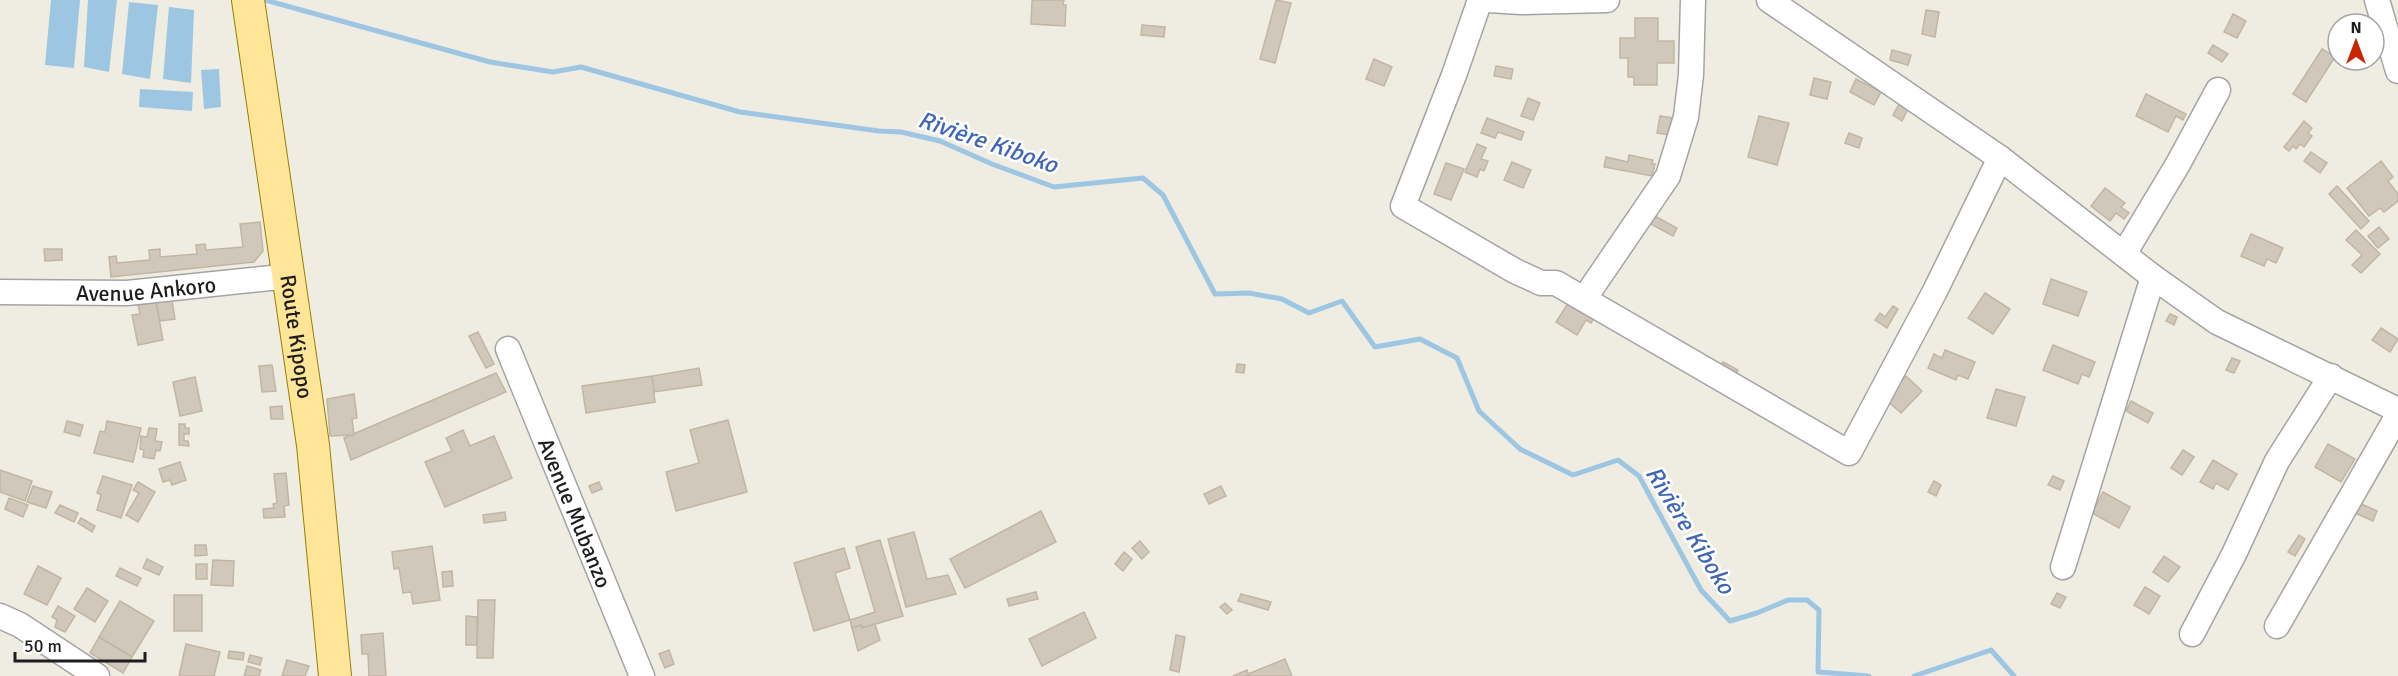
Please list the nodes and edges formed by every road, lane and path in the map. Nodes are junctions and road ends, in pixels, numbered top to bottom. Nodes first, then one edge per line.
1 (248, 0) edge
2 (1480, 0) edge
3 (1488, 0) edge
4 (1607, 0) edge
5 (1693, 0) edge
6 (1769, 0) edge
7 (2377, 0) edge
8 (2398, 71) edge
9 (2218, 90) dead end
10 (2000, 158) junction
11 (2124, 254) junction
12 (290, 276) junction
13 (2153, 277) junction
14 (0, 292) edge
15 (1584, 299) junction
16 (508, 350) dead end
17 (2331, 376) junction
18 (2398, 410) edge
19 (2398, 416) edge
20 (2063, 567) dead end
21 (0, 616) edge
22 (2277, 626) dead end
23 (2192, 634) dead end
24 (97, 676) edge
25 (335, 676) edge
26 (642, 676) edge

1 - 12 main road, Route Kipopo
2 - 15 street
3 - 4 street
5 - 15 street
6 - 10 street
7 - 8 street
9 - 11 street
10 - 11 street
10 - 15 street
11 - 13 street
12 - 14 street, Avenue Ankoro
12 - 25 main road, Route Kipopo
13 - 17 street
13 - 20 street
16 - 26 street, Avenue Mubanzo
17 - 18 street
17 - 23 street
19 - 22 street
21 - 24 street

